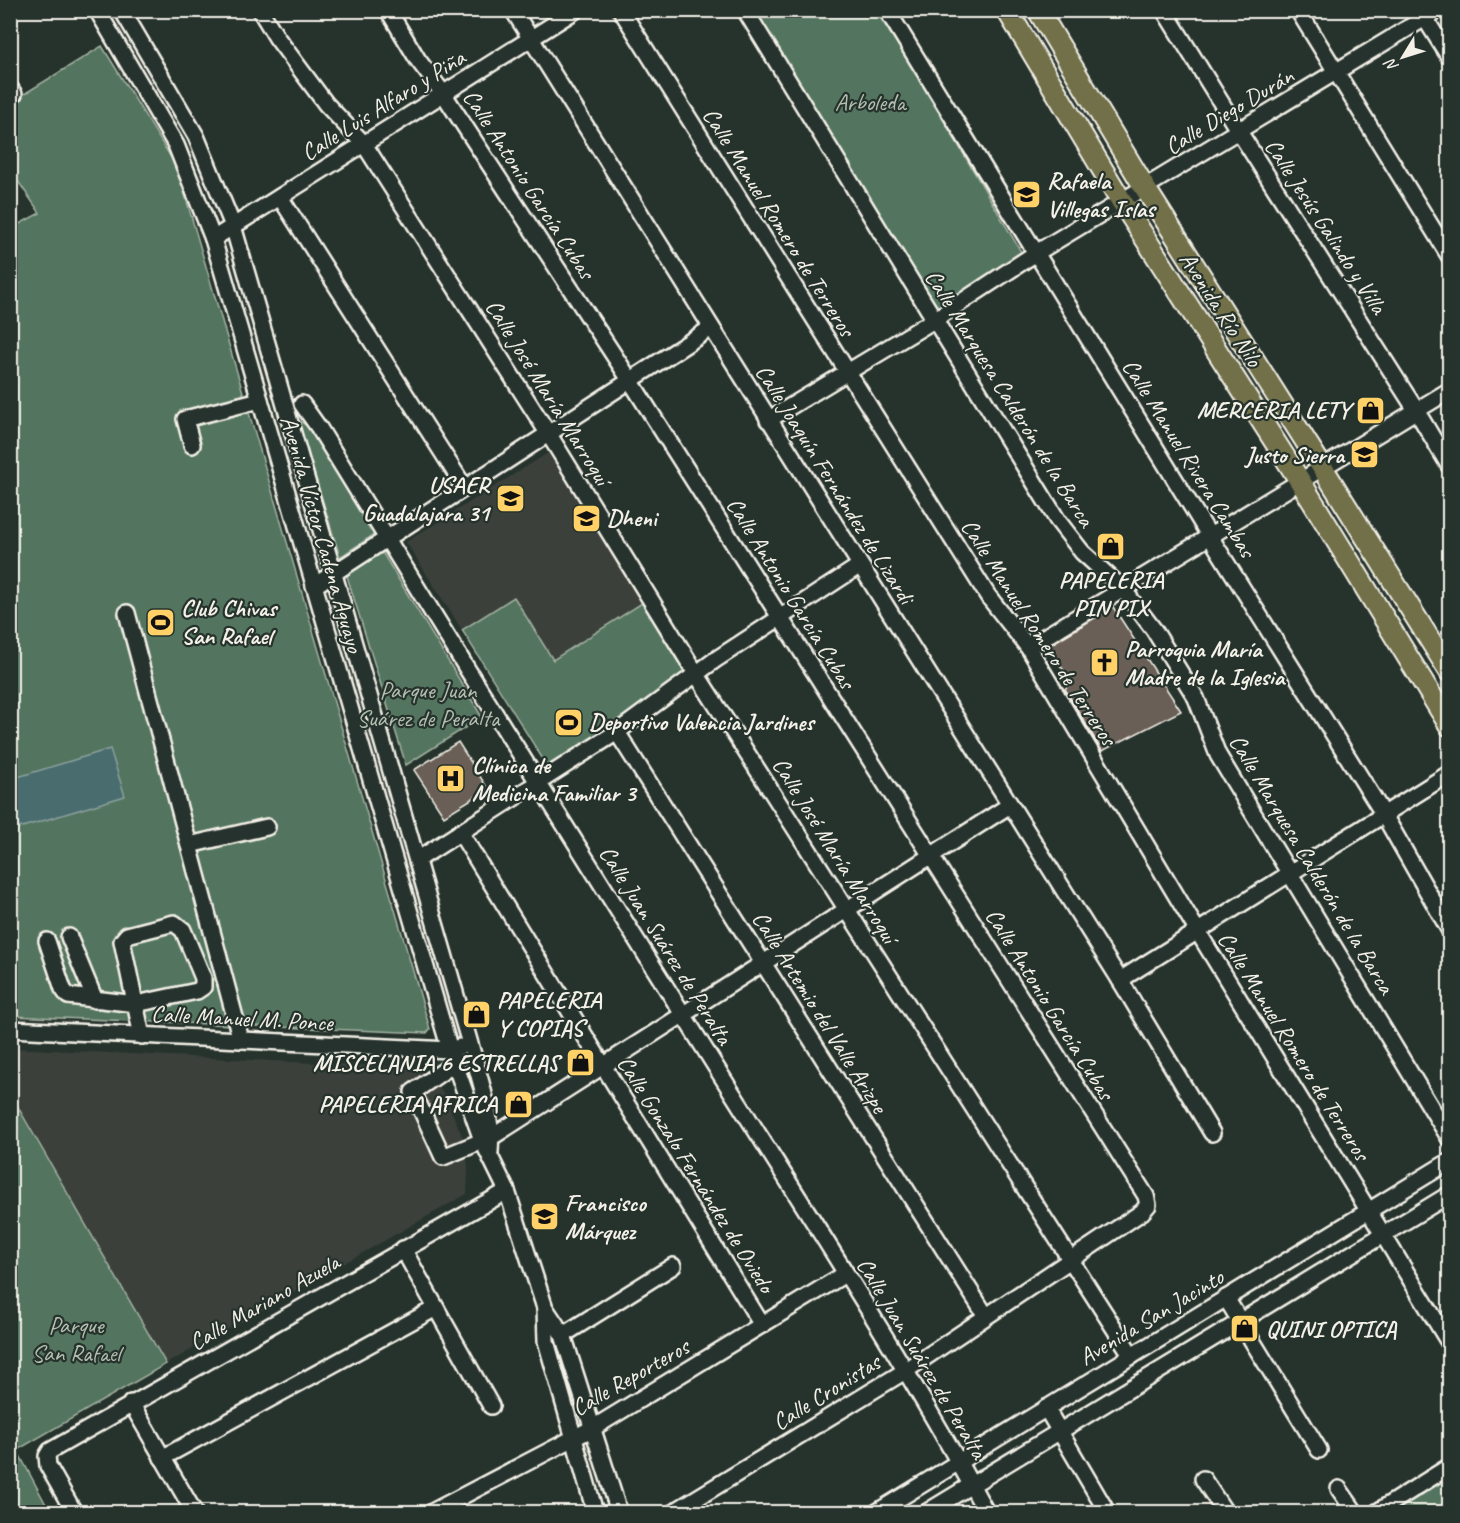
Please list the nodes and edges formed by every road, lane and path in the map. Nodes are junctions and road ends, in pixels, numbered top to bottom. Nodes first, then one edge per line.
1 (97, 10) edge
2 (122, 10) edge
3 (260, 10) edge
4 (388, 10) edge
5 (513, 10) edge
6 (576, 10) edge
7 (621, 10) edge
8 (745, 10) edge
9 (887, 10) edge
10 (1007, 10) edge
11 (1038, 10) edge
12 (1164, 10) edge
13 (1298, 10) edge
14 (1428, 13) edge
15 (530, 39) junction
16 (1449, 58) edge
17 (1335, 72) junction
18 (443, 93) junction
19 (1238, 130) junction
20 (364, 144) junction
21 (1145, 188) junction
22 (280, 197) junction
23 (1122, 202) junction
24 (234, 226) junction
25 (213, 239) junction
26 (1036, 253) junction
27 (1449, 257) edge
28 (934, 320) junction
29 (711, 328) junction
30 (847, 373) junction
31 (630, 380) junction
32 (1449, 390) edge
33 (260, 400) junction
34 (302, 404) dead end
35 (1416, 410) junction
36 (768, 420) junction
37 (548, 433) junction
38 (192, 445) dead end
39 (1323, 466) junction
40 (1449, 467) edge
41 (1300, 481) junction
42 (465, 488) junction
43 (1209, 535) junction
44 (387, 538) junction
45 (859, 566) junction
46 (333, 573) junction
47 (314, 586) junction
48 (1123, 590) junction
49 (127, 613) dead end
50 (779, 617) junction
51 (1028, 646) junction
52 (1449, 672) edge
53 (697, 675) junction
54 (1449, 726) edge
55 (616, 732) junction
56 (1449, 773) edge
57 (537, 783) junction
58 (1010, 805) junction
59 (1384, 815) junction
60 (267, 827) dead end
61 (460, 832) junction
62 (189, 845) junction
63 (930, 857) junction
64 (417, 860) junction
65 (1291, 873) junction
66 (846, 909) junction
67 (1449, 931) edge
68 (1198, 932) junction
69 (69, 937) dead end
70 (47, 940) dead end
71 (763, 963) junction
72 (1120, 980) junction
73 (95, 1000) junction
74 (136, 1004) junction
75 (683, 1014) junction
76 (10, 1029) edge
77 (142, 1036) junction
78 (241, 1040) junction
79 (470, 1044) junction
80 (452, 1056) junction
81 (602, 1066) junction
82 (1212, 1133) dead end
83 (487, 1138) junction
84 (1449, 1139) edge
85 (1449, 1161) edge
86 (507, 1191) junction
87 (1449, 1194) edge
88 (1148, 1205) joint
89 (1369, 1210) junction
90 (1382, 1234) junction
91 (403, 1249) junction
92 (1070, 1260) junction
93 (673, 1266) dead end
94 (845, 1274) junction
95 (1226, 1298) junction
96 (436, 1308) junction
97 (545, 1308) junction
98 (986, 1316) junction
99 (1241, 1321) junction
100 (762, 1324) junction
101 (563, 1335) junction
102 (1449, 1344) edge
103 (1132, 1356) junction
104 (905, 1371) junction
105 (131, 1403) junction
106 (491, 1406) dead end
107 (1046, 1408) junction
108 (593, 1428) junction
109 (1059, 1431) junction
110 (572, 1437) junction
111 (1319, 1450) dead end
112 (162, 1458) junction
113 (959, 1461) junction
114 (1449, 1467) edge
115 (1203, 1479) dead end
116 (971, 1485) junction
117 (1339, 1490) dead end
118 (74, 1512) edge
119 (194, 1512) edge
120 (432, 1512) edge
121 (595, 1512) edge
122 (619, 1512) edge
123 (674, 1512) edge
124 (877, 1512) edge
125 (927, 1512) edge
126 (986, 1512) edge
127 (1107, 1512) edge
128 (1226, 1512) edge
129 (1355, 1512) edge
130 (1377, 1512) edge

1 - 25 street, Avenida Víctor Cadena Aguayo
2 - 24 street, Avenida Víctor Cadena Aguayo
3 - 20 street, Calle José María Marroquí
4 - 18 street, Calle Antonio García Cubas
5 - 15 street, Calle Joaquín Fernández de Lizardi
6 - 15 street, Calle Luis Alfaro y Piña
7 - 30 street, Calle Manuel Romero de Terreros
8 - 28 street, Calle Marquesa Calderón de la Barca
9 - 26 street, Calle Manuel Rivera Cambas
10 - 23 main road, Avenida Río Nilo
11 - 21 main road, Avenida Río Nilo
12 - 19 street, Calle Jesús Galindo y Villa
13 - 17 street
14 - 16 street
14 - 17 street, Calle Diego Durán
15 - 18 street, Calle Luis Alfaro y Piña
15 - 29 street, Calle Joaquín Fernández de Lizardi
17 - 19 street, Calle Diego Durán
17 - 27 street
18 - 20 street, Calle Luis Alfaro y Piña
18 - 31 street, Calle Antonio García Cubas
19 - 21 street, Calle Diego Durán
19 - 35 street, Calle Jesús Galindo y Villa
20 - 22 street, Calle Luis Alfaro y Piña
20 - 37 street, Calle José María Marroquí
21 - 23 street, Calle Diego Durán
21 - 39 main road, Avenida Río Nilo
22 - 24 street, Calle Luis Alfaro y Piña
22 - 42 street
23 - 26 street, Calle Diego Durán
23 - 41 main road, Avenida Río Nilo
24 - 25 street, Calle Luis Alfaro y Piña
24 - 46 street, Avenida Víctor Cadena Aguayo
25 - 33 street, Avenida Víctor Cadena Aguayo
26 - 28 street, Calle Diego Durán
26 - 43 street, Calle Manuel Rivera Cambas
28 - 30 street, Calle Diego Durán
28 - 48 street, Calle Marquesa Calderón de la Barca
29 - 31 street
29 - 36 street, Calle Joaquín Fernández de Lizardi
30 - 36 street, Calle Diego Durán
30 - 51 street, Calle Manuel Romero de Terreros
31 - 37 street
31 - 50 street, Calle Antonio García Cubas
32 - 35 street
33 - 38 street
33 - 47 street, Avenida Víctor Cadena Aguayo
34 - 44 street, Calle Juan Suárez de Peralta
35 - 39 street
35 - 40 street, Calle Jesús Galindo y Villa
36 - 45 street, Calle Joaquín Fernández de Lizardi
37 - 42 street
37 - 53 street, Calle José María Marroquí
39 - 41 street
39 - 52 main road, Avenida Río Nilo
41 - 43 street
41 - 54 main road, Avenida Río Nilo
42 - 44 street
43 - 48 street
43 - 59 street, Calle Manuel Rivera Cambas
44 - 46 street
44 - 57 street, Calle Juan Suárez de Peralta
45 - 50 street
45 - 58 street, Calle Joaquín Fernández de Lizardi
46 - 47 street
46 - 64 street, Avenida Víctor Cadena Aguayo
47 - 80 street, Avenida Víctor Cadena Aguayo
48 - 51 street
48 - 65 street, Calle Marquesa Calderón de la Barca
49 - 62 street
50 - 53 street
50 - 63 street, Calle Antonio García Cubas
51 - 68 street, Calle Manuel Romero de Terreros
53 - 55 street
53 - 66 street, Calle José María Marroquí
55 - 57 street
55 - 71 street, Calle Artemio del Valle Arizpe
56 - 59 street
57 - 61 street
57 - 75 street, Calle Juan Suárez de Peralta
58 - 63 street
58 - 72 street, Calle Joaquín Fernández de Lizardi
59 - 65 street
59 - 67 street, Calle Manuel Rivera Cambas
60 - 62 street
61 - 64 street
61 - 81 street, Calle Gonzalo Fernández de Oviedo
62 - 78 street
63 - 66 street
63 - 88 street, Calle Antonio García Cubas
64 - 79 street, Avenida Víctor Cadena Aguayo
65 - 68 street
65 - 84 street, Calle Marquesa Calderón de la Barca
66 - 71 street
66 - 92 street, Calle José María Marroquí
68 - 72 street
68 - 89 street, Calle Manuel Romero de Terreros
69 - 73 street
70 - 73 street
71 - 75 street
71 - 98 street, Calle Artemio del Valle Arizpe
72 - 82 street, Calle Joaquín Fernández de Lizardi
73 - 74 street
74 - 74 street
74 - 77 street
75 - 81 street
75 - 94 street, Calle Juan Suárez de Peralta
76 - 77 street, Calle Manuel M. Ponce
77 - 78 street, Calle Manuel M. Ponce
78 - 80 street, Calle Manuel M. Ponce
79 - 80 street, Calle Manuel M. Ponce
79 - 83 street, Avenida Víctor Cadena Aguayo
80 - 83 street, Avenida Víctor Cadena Aguayo
80 - 83 street
81 - 83 street
81 - 100 street, Calle Gonzalo Fernández de Oviedo
83 - 86 street, Avenida Víctor Cadena Aguayo
85 - 89 street, Avenida San Jacinto
86 - 91 street, Calle Mariano Azuela
86 - 97 street, Avenida Víctor Cadena Aguayo
87 - 90 street, Avenida San Jacinto
88 - 92 street, Calle Cronistas
89 - 90 street, Calle Manuel Romero de Terreros
89 - 95 street, Avenida San Jacinto
90 - 99 street, Avenida San Jacinto
90 - 102 street, Calle Manuel Romero de Terreros
91 - 96 street
91 - 105 street, Calle Mariano Azuela
92 - 98 street, Calle Cronistas
92 - 103 street, Calle José María Marroquí
93 - 101 street
94 - 100 street, Calle Reporteros
94 - 104 street, Calle Juan Suárez de Peralta
95 - 99 street
95 - 103 street, Avenida San Jacinto
96 - 106 street
96 - 112 street
97 - 101 street, Avenida Víctor Cadena Aguayo
97 - 110 street, Avenida Víctor Cadena Aguayo
98 - 104 street, Calle Cronistas
99 - 109 street, Avenida San Jacinto
99 - 111 street
100 - 108 street, Calle Reporteros
101 - 108 street, Avenida Víctor Cadena Aguayo
103 - 107 street, Avenida San Jacinto
104 - 113 street, Calle Juan Suárez de Peralta
104 - 123 street, Calle Cronistas
105 - 112 street
105 - 118 street, Calle Mariano Azuela
107 - 109 street
107 - 113 street, Avenida San Jacinto
108 - 110 street, Calle Reporteros
108 - 122 street, Avenida Víctor Cadena Aguayo
109 - 116 street, Avenida San Jacinto
109 - 127 street
110 - 120 street, Calle Reporteros
110 - 121 street, Avenida Víctor Cadena Aguayo
112 - 119 street
113 - 116 street, Calle Juan Suárez de Peralta
113 - 124 street, Avenida San Jacinto
114 - 130 street
115 - 128 street
116 - 125 street, Avenida San Jacinto
116 - 126 street, Calle Juan Suárez de Peralta
117 - 129 street

